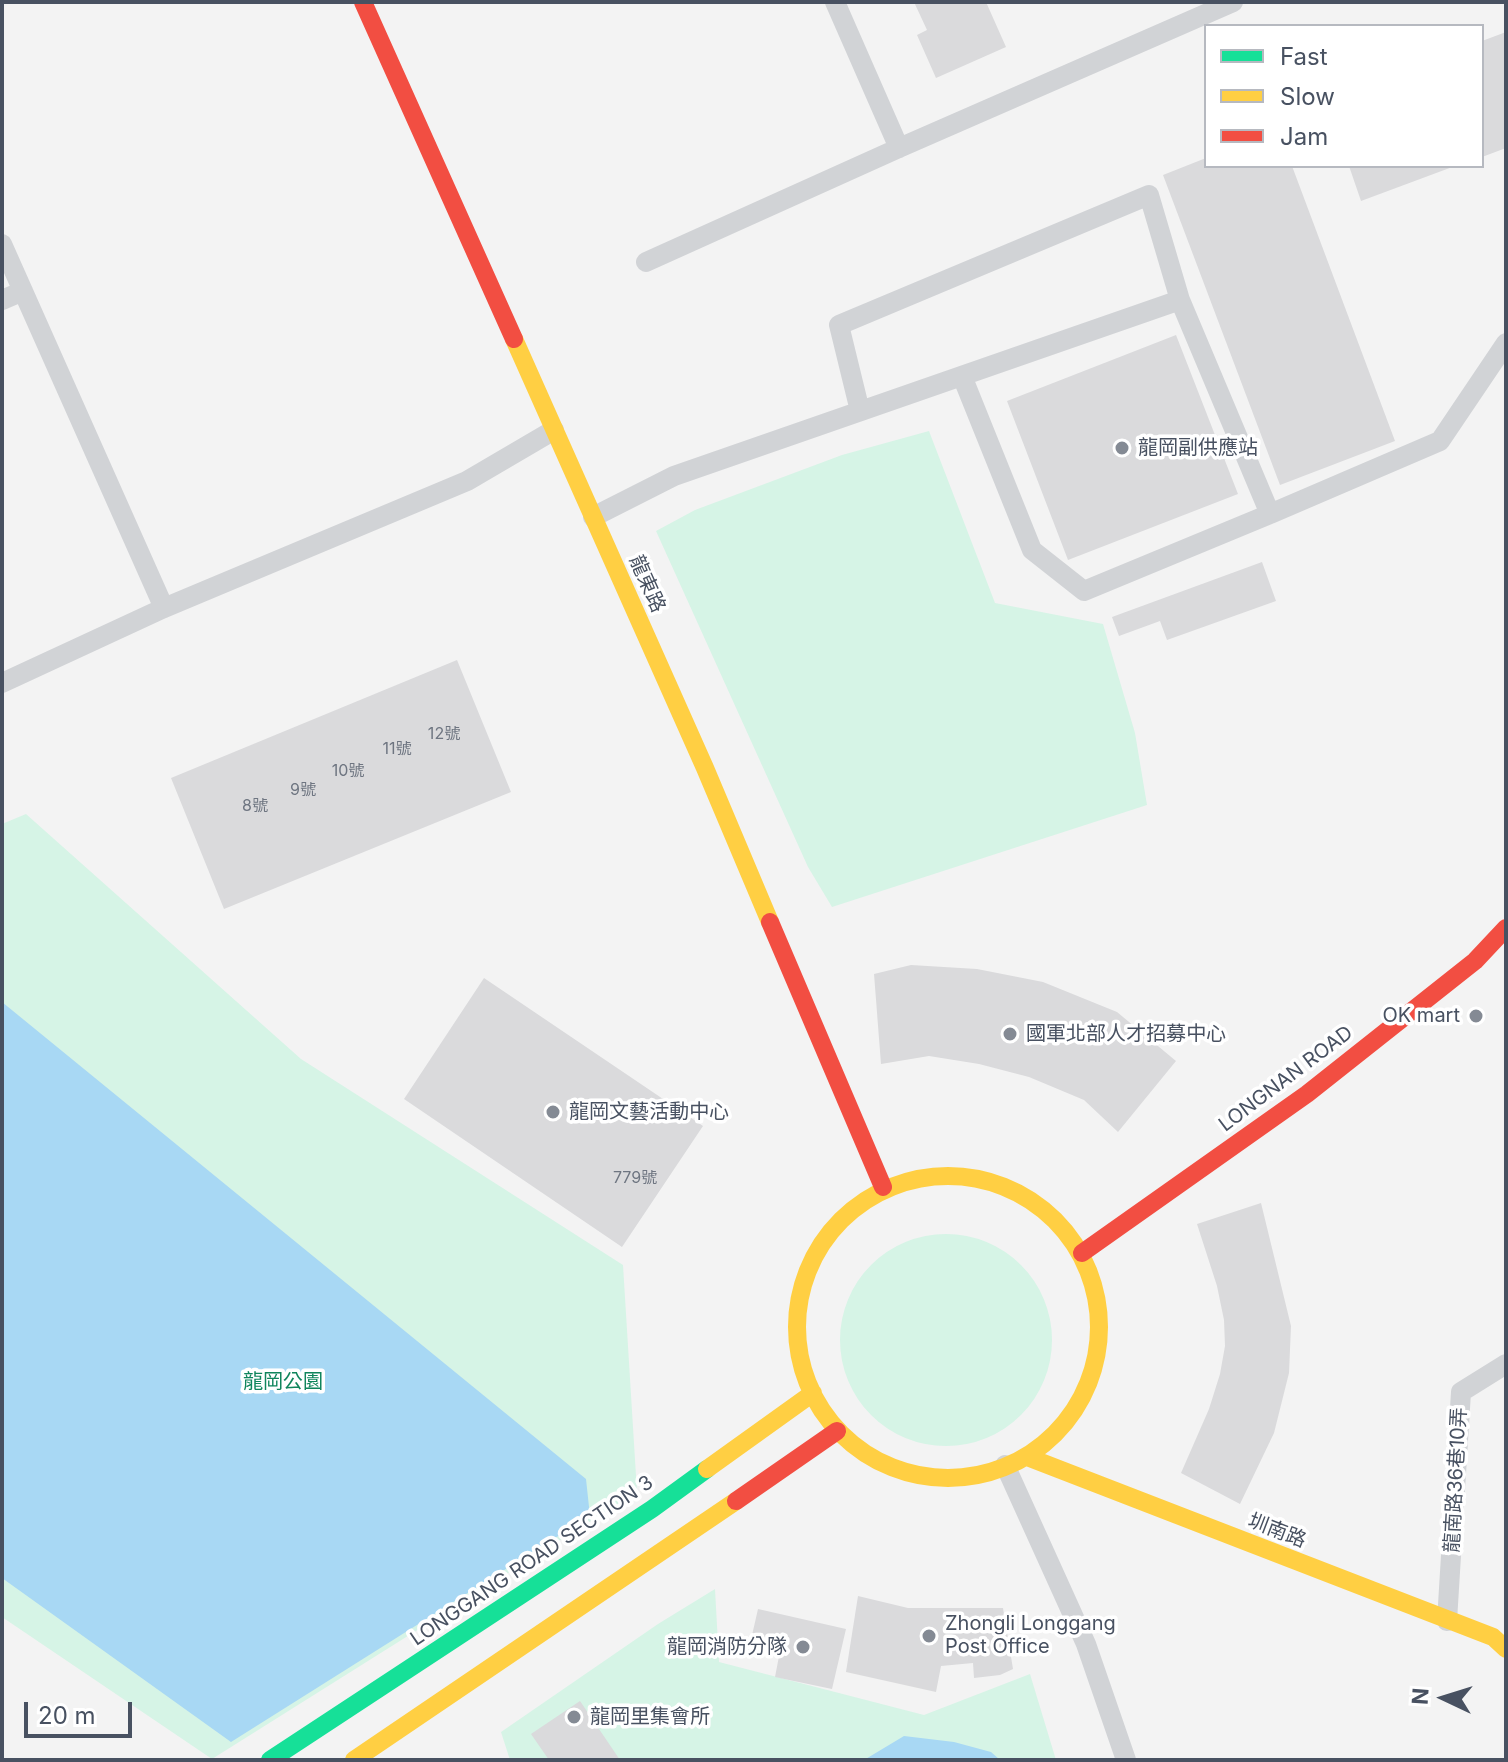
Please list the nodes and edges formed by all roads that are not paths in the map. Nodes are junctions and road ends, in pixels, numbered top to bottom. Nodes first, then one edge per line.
1 (363, 2) edge
2 (835, 2) edge
3 (1233, 2) edge
4 (899, 148) junction
5 (2, 244) edge
6 (646, 262) dead end
7 (23, 291) junction
8 (2, 300) edge
9 (1180, 300) junction
10 (1506, 343) edge
11 (962, 376) junction
12 (860, 411) junction
13 (554, 430) junction
14 (1270, 514) junction
15 (593, 517) junction
16 (164, 608) junction
17 (2, 683) edge
18 (1506, 928) edge
19 (883, 1187) junction
20 (1082, 1253) junction
21 (1506, 1364) edge
22 (813, 1393) junction
23 (837, 1431) junction
24 (1030, 1458) junction
25 (1005, 1465) junction
26 (1447, 1621) junction
27 (1506, 1649) edge
28 (270, 1760) edge
29 (354, 1760) edge
30 (1126, 1760) edge

1 - 13 main road, 龍東路
2 - 4 lane
3 - 4 lane
4 - 6 lane
5 - 7 lane
7 - 8 lane
7 - 16 lane
9 - 11 lane
9 - 12 lane
9 - 14 lane
10 - 14 lane
11 - 12 lane
11 - 14 lane
12 - 15 lane
13 - 15 main road, 龍東路
13 - 16 lane
15 - 19 main road, 龍東路
16 - 17 lane
18 - 20 main road, LONGNAN ROAD
19 - 20 main road
19 - 22 main road
20 - 24 main road
21 - 26 lane, 龍南路36巷10弄
22 - 23 main road
22 - 28 main road, LONGGANG ROAD SECTION 3
23 - 25 main road
23 - 29 main road
24 - 25 main road
24 - 26 main road, 圳南路
25 - 30 lane
26 - 27 main road, 圳南路

